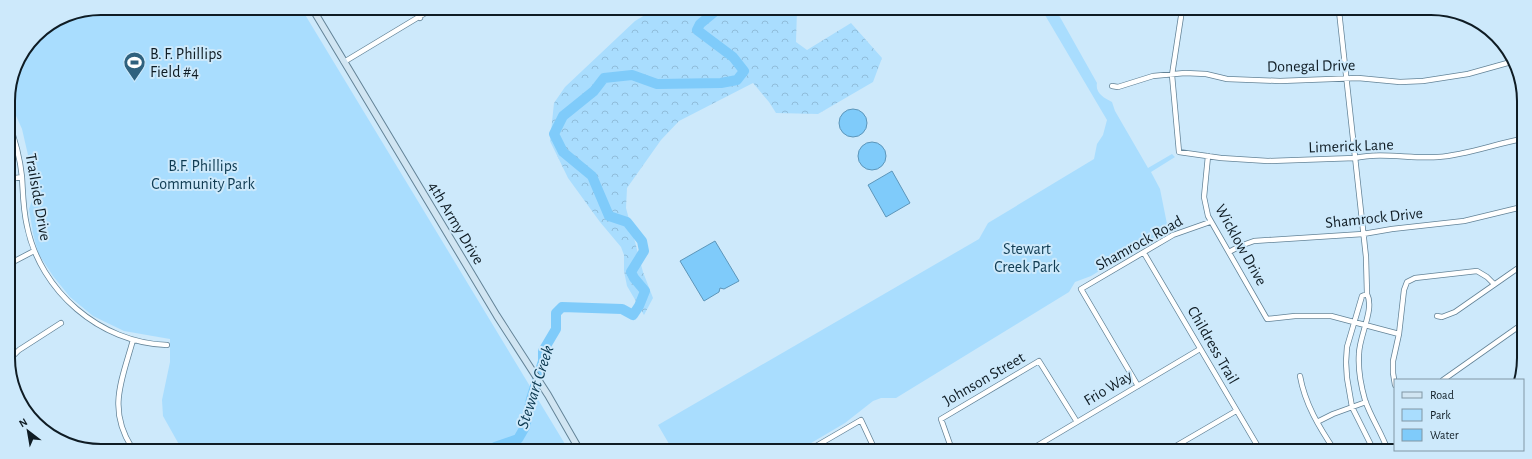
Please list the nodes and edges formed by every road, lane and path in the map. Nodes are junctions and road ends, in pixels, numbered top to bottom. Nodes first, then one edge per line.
1 (316, 15) edge
2 (418, 15) edge
3 (424, 15) edge
4 (1181, 15) edge
5 (1339, 15) edge
6 (420, 18) junction
7 (344, 62) junction
8 (1508, 63) edge
9 (1172, 75) junction
10 (1347, 79) junction
11 (1112, 86) dead end
12 (1517, 140) edge
13 (15, 142) edge
14 (1208, 156) junction
15 (1356, 158) junction
16 (22, 177) junction
17 (15, 178) edge
18 (1517, 208) edge
19 (1210, 222) junction
20 (1363, 234) junction
21 (34, 251) junction
22 (1229, 252) junction
23 (1144, 253) junction
24 (15, 261) edge
25 (1517, 269) edge
26 (1494, 284) junction
27 (1367, 294) junction
28 (1437, 316) dead end
29 (1355, 322) junction
30 (61, 323) dead end
31 (1365, 325) junction
32 (1517, 328) edge
33 (1399, 334) junction
34 (133, 340) junction
35 (167, 345) dead end
36 (1200, 349) junction
37 (15, 354) edge
38 (1300, 376) dead end
39 (1394, 379) edge
40 (1444, 379) edge
41 (1138, 386) junction
42 (1366, 402) junction
43 (1352, 407) junction
44 (1236, 411) junction
45 (1077, 422) junction
46 (1317, 422) junction
47 (130, 444) edge
48 (576, 444) edge
49 (821, 444) edge
50 (872, 444) edge
51 (950, 444) edge
52 (1040, 444) edge
53 (1179, 444) edge
54 (1256, 444) edge
55 (1330, 444) edge
56 (1370, 444) edge
57 (1386, 444) edge

1 - 7 street, 4th Army Drive
2 - 6 street
3 - 6 street
4 - 9 street
5 - 10 street
6 - 7 street
7 - 48 street, 4th Army Drive
8 - 10 street, Donegal Drive
9 - 10 street, Donegal Drive
9 - 11 street, Donegal Drive
9 - 14 street, Limerick Lane
10 - 15 street
12 - 15 street, Limerick Lane
13 - 16 street, Trailside Drive
14 - 15 street, Limerick Lane
14 - 19 street, Wicklow Drive
15 - 20 street
16 - 17 street
16 - 21 street, Trailside Drive
18 - 20 street, Shamrock Drive
19 - 22 street, Wicklow Drive
19 - 23 street, Shamrock Road
20 - 22 street, Shamrock Drive
20 - 27 street
21 - 24 street
21 - 34 street, Trailside Drive
22 - 29 street, Wicklow Drive
23 - 36 street, Childress Trail
23 - 41 street, Shamrock Road
25 - 26 street
26 - 28 street
26 - 33 street
27 - 29 street
27 - 31 street
29 - 31 street
29 - 43 street
30 - 37 street
31 - 33 street
31 - 42 street
32 - 40 street
33 - 39 street
34 - 35 street, Trailside Drive
34 - 47 street
36 - 41 street, Frio Way
36 - 44 street, Childress Trail
38 - 46 street
41 - 45 street, Frio Way
42 - 43 street
42 - 57 street
43 - 46 street
43 - 56 street
44 - 53 street
44 - 54 street, Childress Trail
45 - 51 street, Johnson Street
45 - 52 street, Frio Way
46 - 55 street
49 - 50 street

